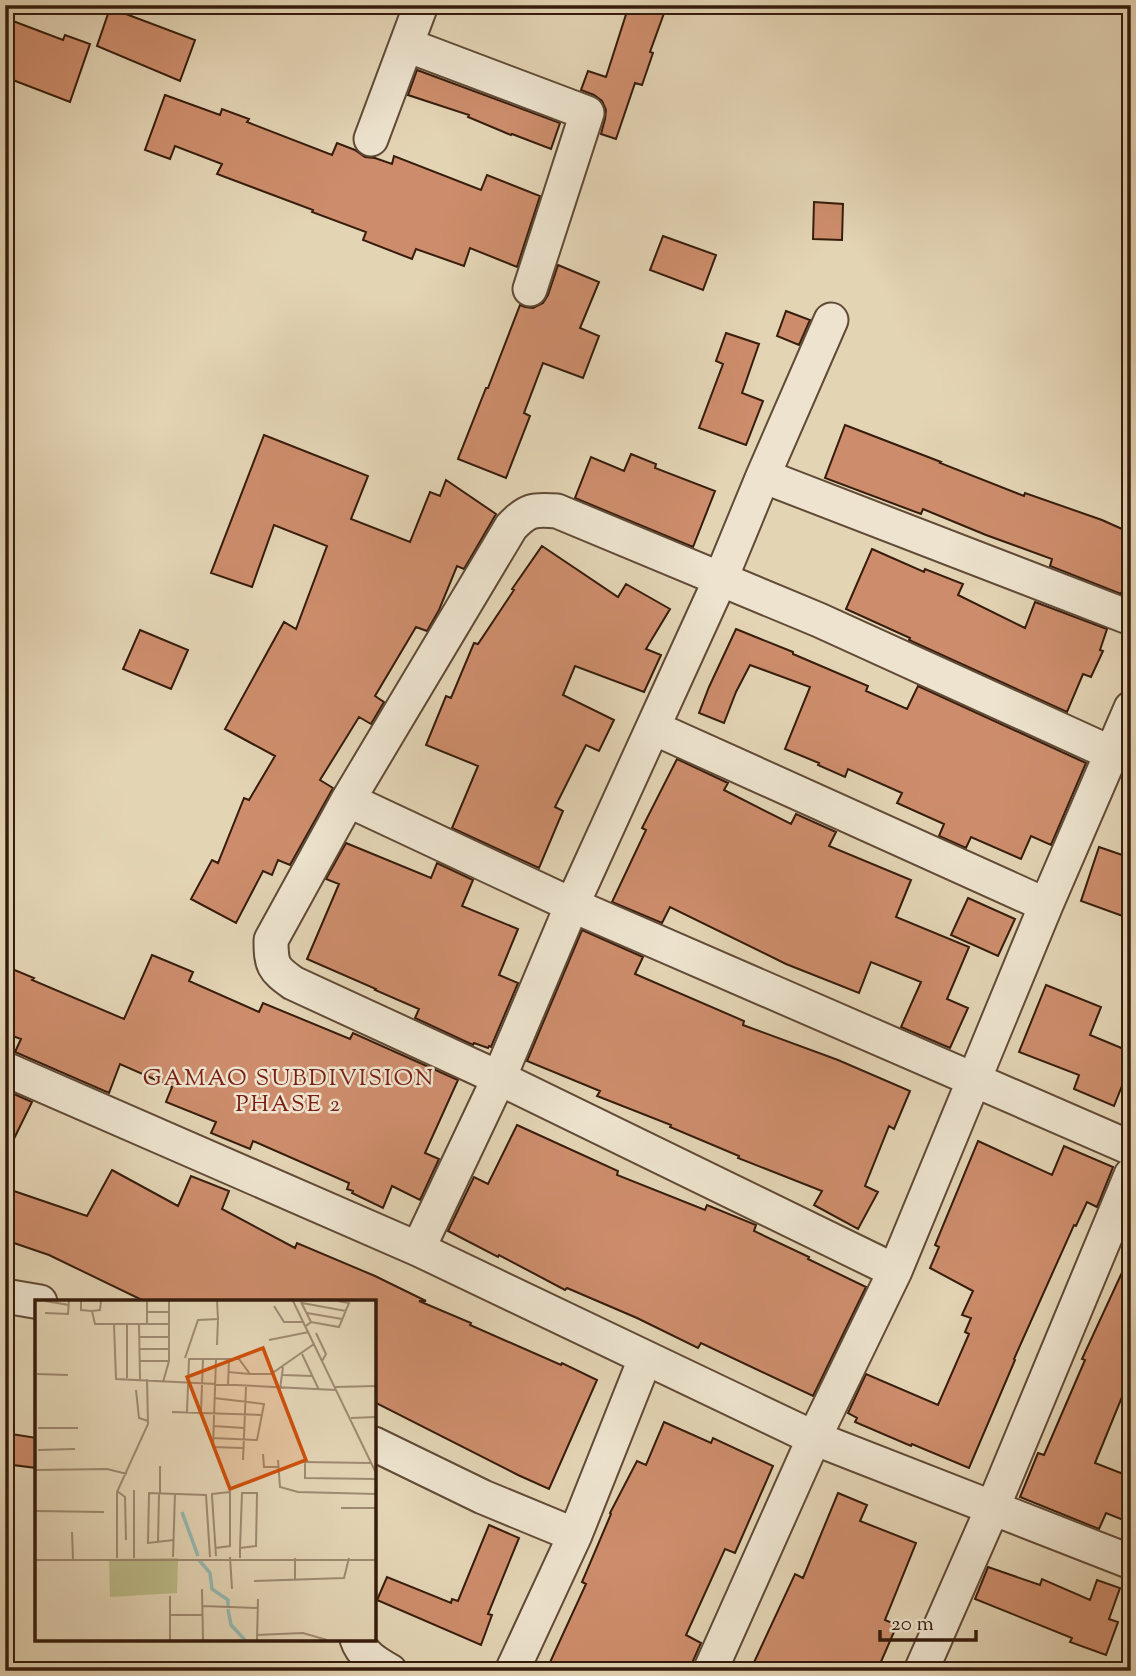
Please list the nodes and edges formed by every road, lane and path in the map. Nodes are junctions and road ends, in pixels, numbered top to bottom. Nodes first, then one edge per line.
1 (421, 5) edge
2 (407, 45) junction
3 (371, 139) dead end
4 (530, 289) dead end
5 (831, 320) dead end
6 (763, 477) junction
7 (721, 579) junction
8 (1131, 618) edge
9 (1131, 708) edge
10 (654, 728) junction
11 (1111, 753) junction
12 (348, 800) junction
13 (572, 905) junction
14 (1046, 905) junction
15 (5, 1069) edge
16 (499, 1078) junction
17 (975, 1081) junction
18 (1131, 1148) edge
19 (1131, 1175) edge
20 (418, 1249) junction
21 (895, 1271) junction
22 (5, 1296) edge
23 (35, 1300) edge
24 (645, 1359) junction
25 (814, 1438) junction
26 (376, 1445) edge
27 (993, 1507) junction
28 (575, 1535) junction
29 (1131, 1562) edge
30 (358, 1641) edge
31 (390, 1671) edge
32 (512, 1671) edge
33 (710, 1671) edge
34 (921, 1671) edge

1 - 2 street
2 - 3 street
2 - 4 street
5 - 6 street
6 - 7 street
6 - 8 street
7 - 10 street
7 - 11 street
7 - 12 street
9 - 11 street
10 - 13 street
10 - 14 street
11 - 14 street
12 - 13 street
12 - 16 street
13 - 16 street
13 - 17 street
14 - 17 street
15 - 20 street
16 - 20 street
16 - 21 street
17 - 18 street
17 - 21 street
19 - 27 street
20 - 24 street
21 - 25 street
22 - 23 street
24 - 25 street
24 - 28 street
25 - 27 street
25 - 33 street
26 - 28 street
27 - 29 street
27 - 34 street
28 - 32 street
30 - 31 street

